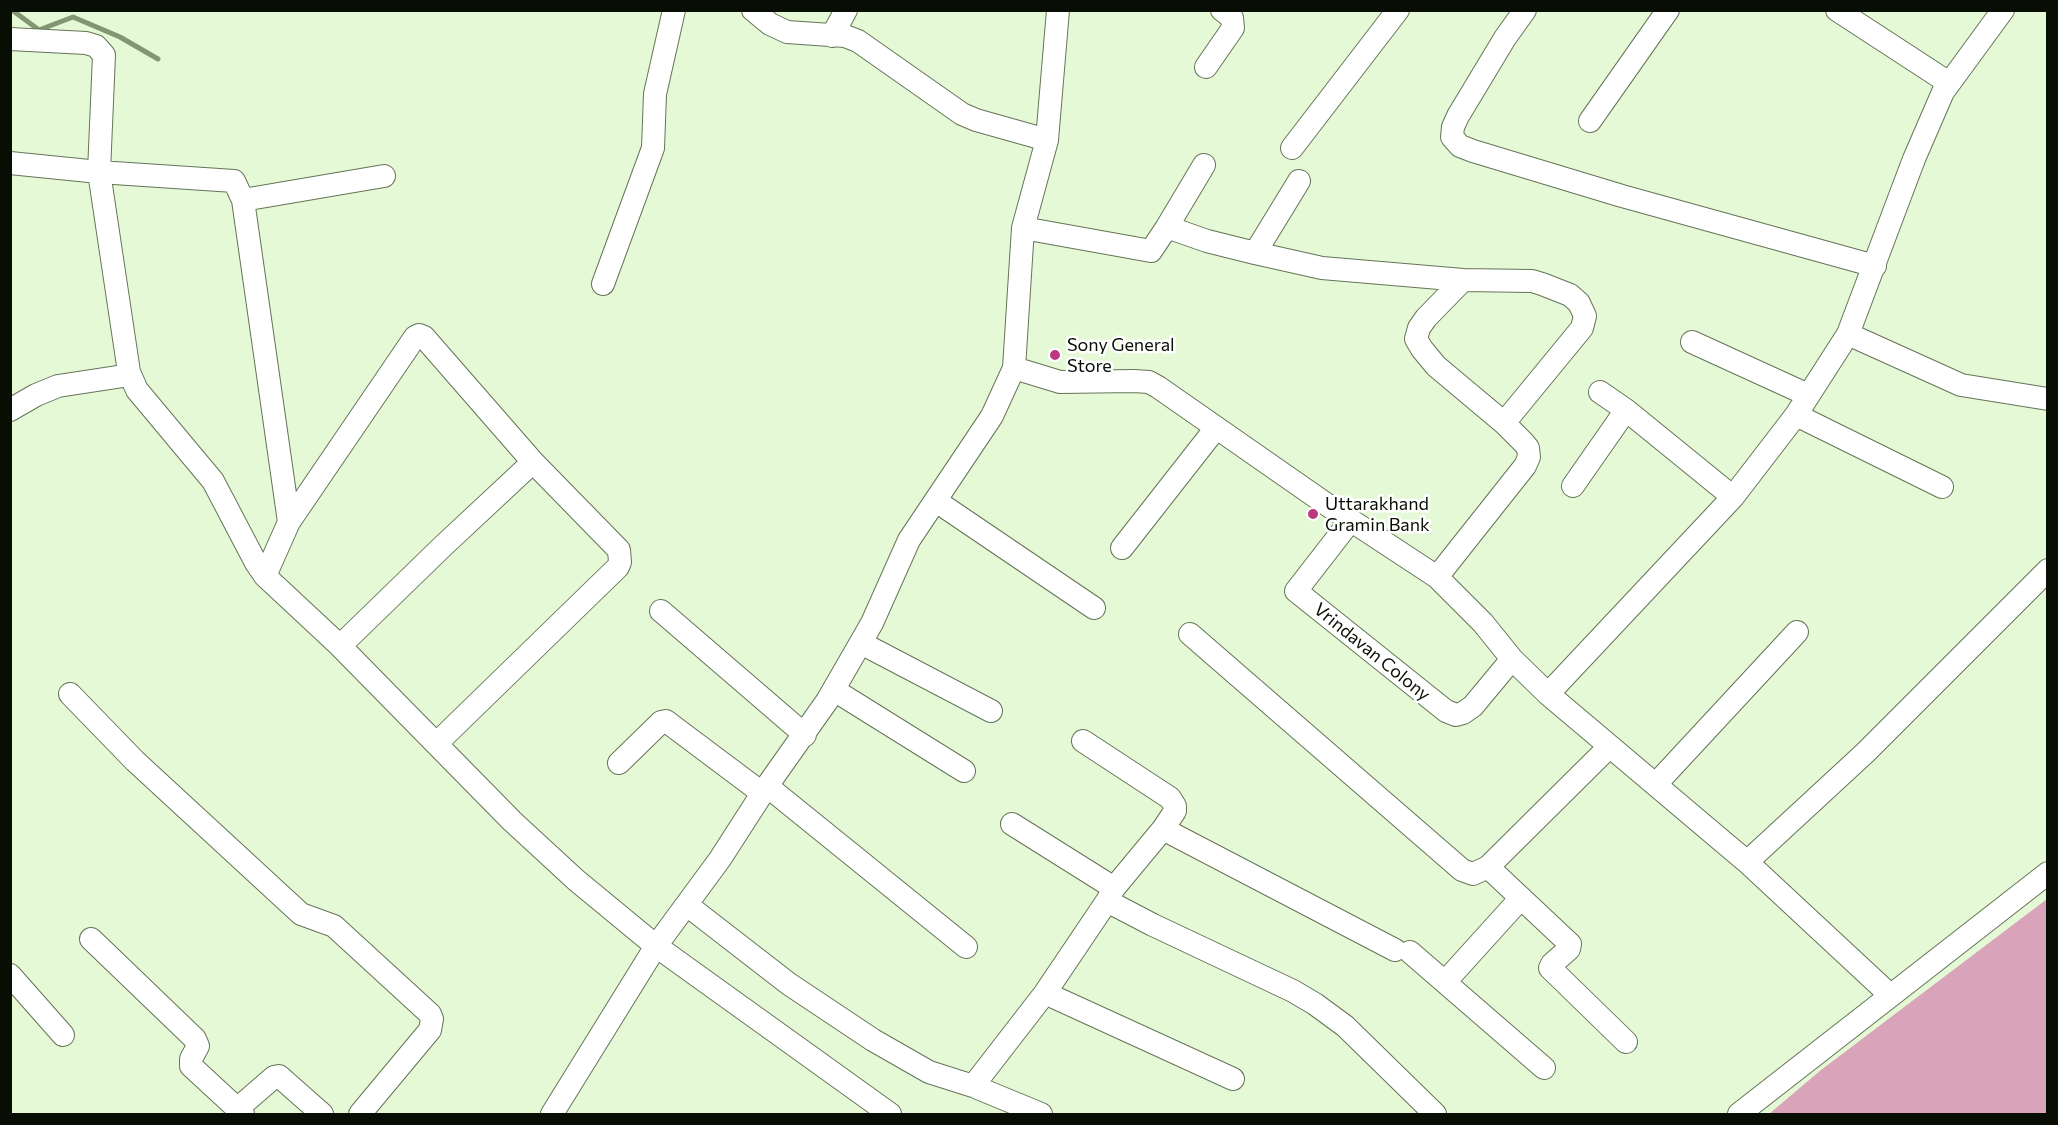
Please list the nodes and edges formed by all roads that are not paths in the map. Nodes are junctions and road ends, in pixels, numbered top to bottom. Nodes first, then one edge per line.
1 (674, 10) edge
2 (753, 10) edge
3 (846, 10) edge
4 (1058, 10) edge
5 (1221, 10) edge
6 (1398, 10) edge
7 (1525, 10) edge
8 (1668, 10) edge
9 (1837, 10) edge
10 (2003, 10) edge
11 (832, 36) junction
12 (10, 39) edge
13 (1206, 67) dead end
14 (1949, 83) junction
15 (1590, 121) dead end
16 (1047, 140) junction
17 (1292, 148) dead end
18 (10, 163) edge
19 (1204, 165) dead end
20 (99, 172) junction
21 (384, 176) dead end
22 (1299, 181) dead end
23 (243, 200) junction
24 (1167, 227) junction
25 (1023, 228) junction
26 (1255, 254) junction
27 (1875, 266) junction
28 (1463, 280) junction
29 (603, 284) dead end
30 (1848, 334) junction
31 (1692, 342) dead end
32 (1014, 368) junction
33 (130, 375) junction
34 (1600, 392) dead end
35 (1808, 395) junction
36 (2048, 399) edge
37 (10, 410) edge
38 (1626, 410) junction
39 (1796, 415) junction
40 (1504, 423) junction
41 (1216, 428) junction
42 (533, 462) junction
43 (1573, 486) dead end
44 (1942, 488) dead end
45 (1733, 497) junction
46 (936, 501) junction
47 (1351, 520) junction
48 (288, 522) junction
49 (1122, 548) dead end
50 (2048, 570) edge
51 (265, 576) junction
52 (1437, 577) junction
53 (1094, 608) dead end
54 (661, 611) dead end
55 (1797, 633) dead end
56 (1190, 634) dead end
57 (861, 642) junction
58 (339, 646) junction
59 (1512, 659) junction
60 (834, 690) junction
61 (70, 694) dead end
62 (1548, 694) junction
63 (991, 711) dead end
64 (805, 735) junction
65 (1083, 741) dead end
66 (436, 743) junction
67 (1609, 747) junction
68 (619, 763) dead end
69 (964, 771) dead end
70 (1656, 784) junction
71 (765, 790) junction
72 (1012, 824) dead end
73 (1163, 829) junction
74 (1747, 862) junction
75 (1488, 867) junction
76 (2048, 873) edge
77 (1111, 894) junction
78 (1521, 898) junction
79 (687, 905) junction
80 (91, 939) dead end
81 (656, 946) junction
82 (966, 947) dead end
83 (10, 975) edge
84 (1445, 982) junction
85 (1045, 993) junction
86 (1890, 995) junction
87 (63, 1035) dead end
88 (1626, 1042) dead end
89 (1544, 1068) dead end
90 (1233, 1079) dead end
91 (973, 1086) junction
92 (240, 1112) edge
93 (322, 1114) edge
94 (360, 1114) edge
95 (552, 1114) edge
96 (890, 1114) edge
97 (1041, 1114) edge
98 (1435, 1114) edge
99 (1739, 1114) edge

1 - 29 street
2 - 11 street
3 - 11 street
4 - 16 street
5 - 13 street
6 - 17 street
7 - 27 street
8 - 15 street
9 - 14 street
10 - 14 street
11 - 16 street
12 - 20 street
14 - 27 street
16 - 25 street
18 - 20 street
19 - 24 street
20 - 23 street
20 - 33 street
21 - 23 street
22 - 26 street
23 - 48 street
24 - 25 street
24 - 26 street
25 - 32 street
26 - 28 street
27 - 30 street
28 - 40 street
28 - 40 street
30 - 35 street
30 - 36 street
31 - 35 street
32 - 41 street
32 - 46 street
33 - 37 street
33 - 51 street
34 - 38 street
35 - 39 street
38 - 43 street
38 - 45 street
39 - 44 street
39 - 45 street
40 - 52 street
41 - 47 street
41 - 49 street
42 - 48 street
42 - 58 street
42 - 66 street
45 - 62 street
46 - 53 street
46 - 57 street
47 - 52 street
47 - 59 street, Vrindavan Colony
48 - 51 street
50 - 74 street
51 - 58 street
52 - 59 street
54 - 64 street
55 - 70 street
56 - 75 street
57 - 60 street
57 - 63 street
58 - 66 street
59 - 62 street
60 - 64 street
60 - 69 street
61 - 94 street
62 - 67 street
64 - 71 street
65 - 73 street
66 - 81 street
67 - 70 street
67 - 75 street
68 - 71 street
70 - 74 street
71 - 79 street
71 - 82 street
72 - 77 street
73 - 77 street
73 - 84 street
74 - 86 street
75 - 78 street
76 - 86 street
77 - 85 street
77 - 98 street
78 - 84 street
78 - 88 street
79 - 81 street
79 - 91 street
80 - 92 street
81 - 95 street
81 - 96 street
83 - 87 street
84 - 89 street
85 - 90 street
85 - 91 street
86 - 99 street
91 - 97 street
92 - 93 street

